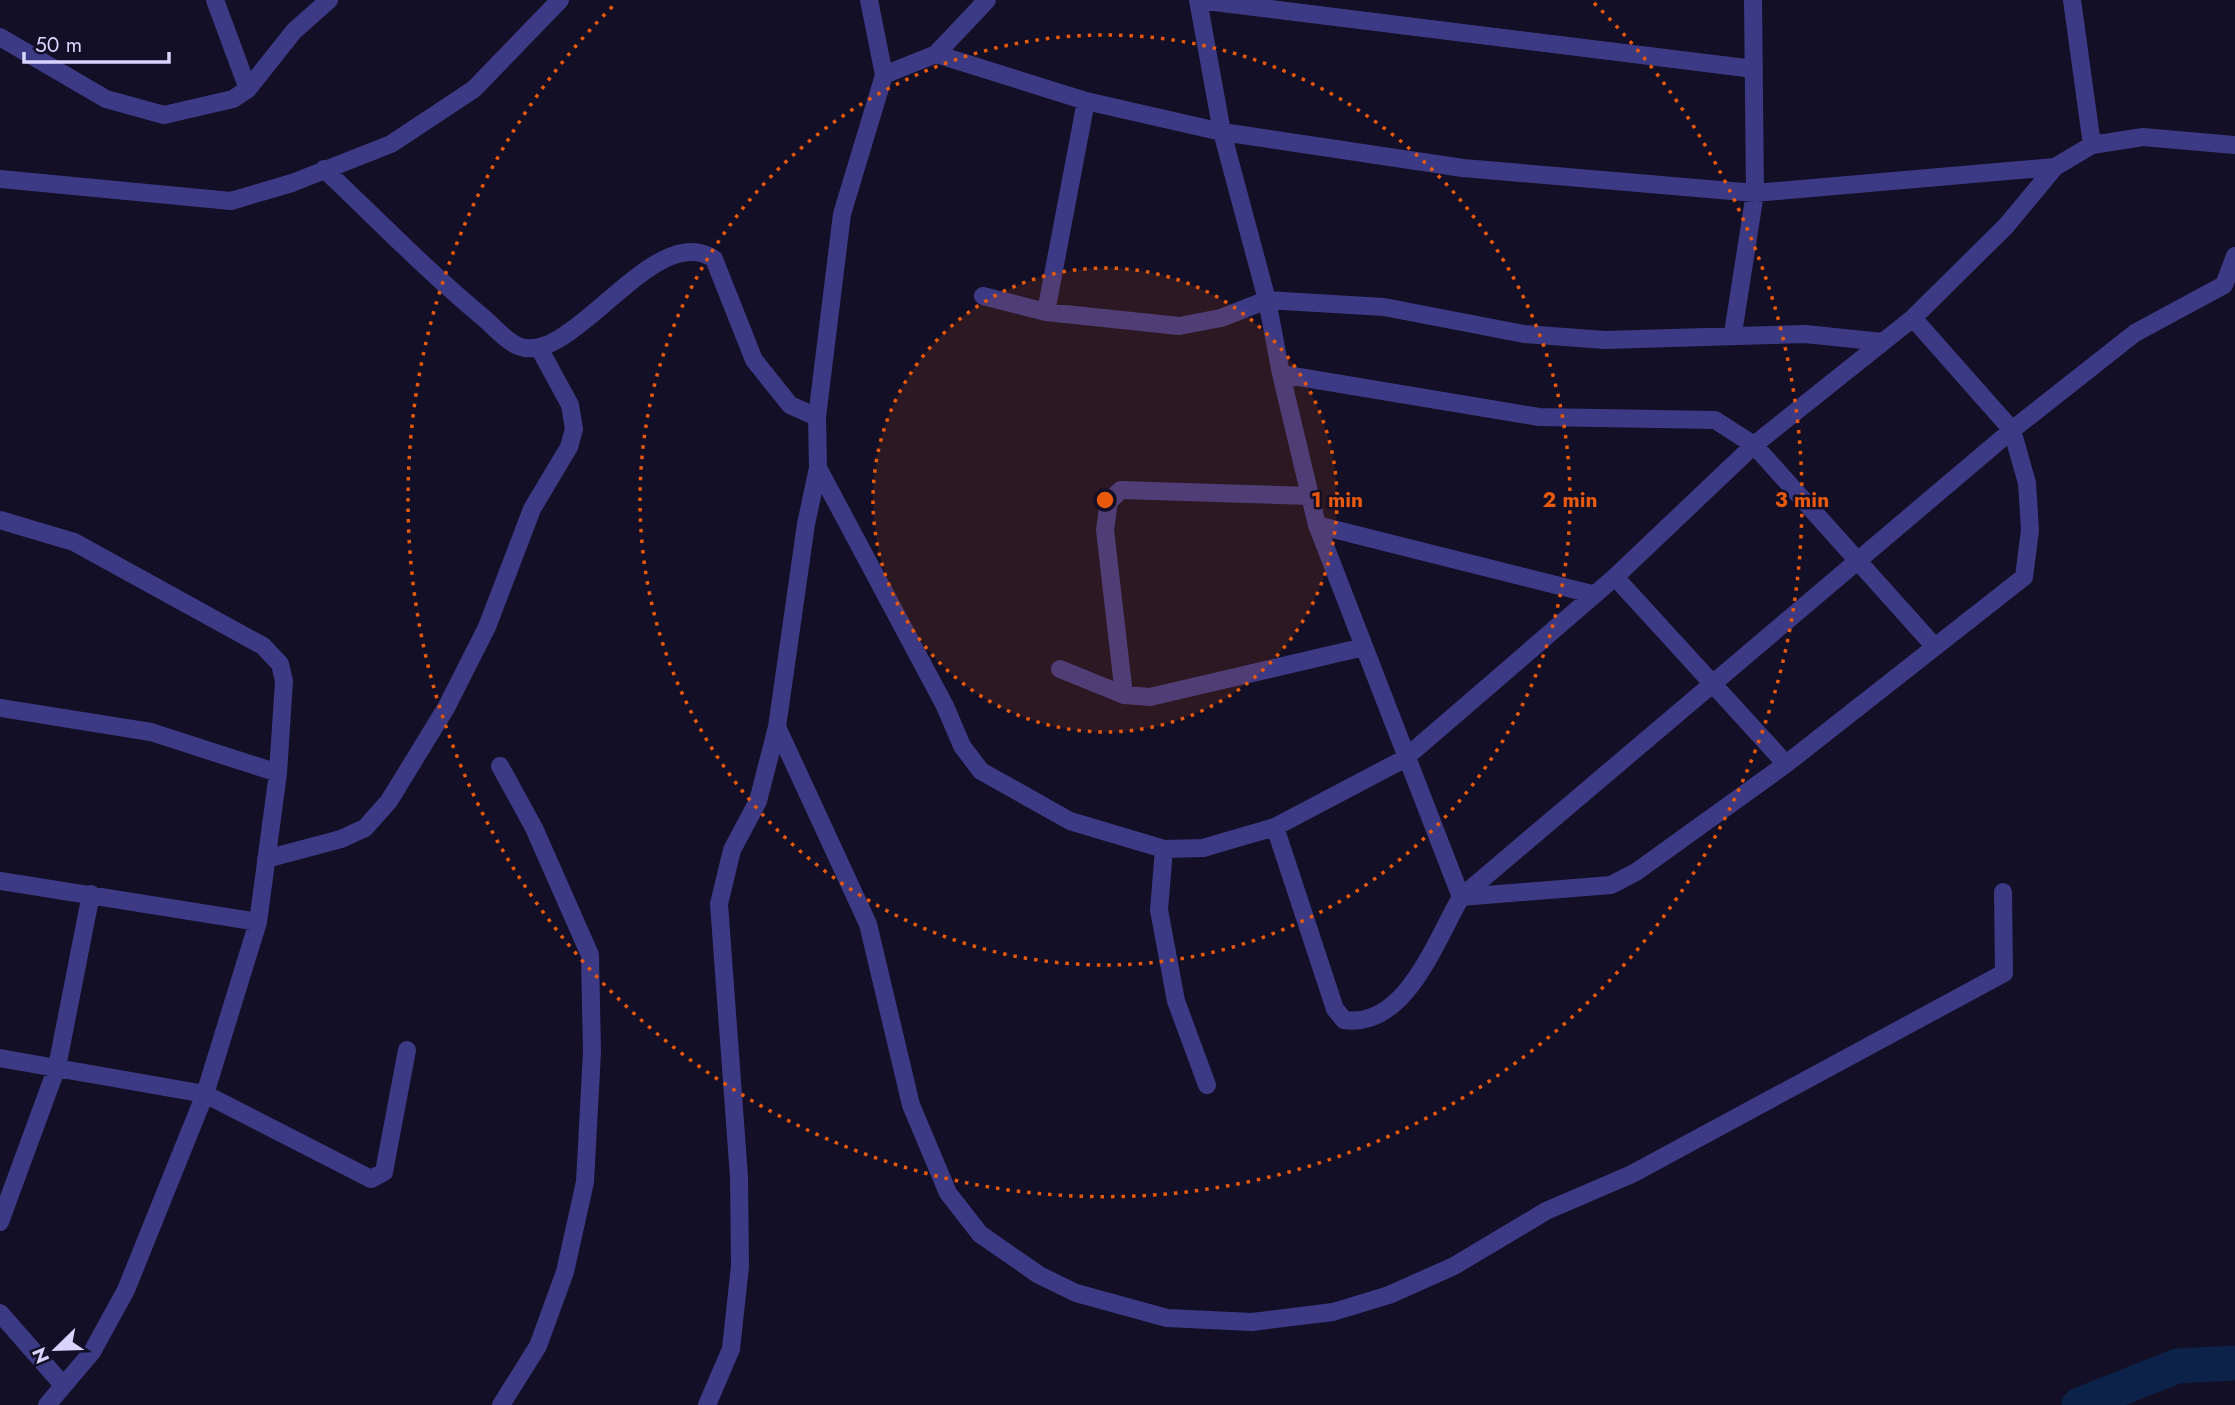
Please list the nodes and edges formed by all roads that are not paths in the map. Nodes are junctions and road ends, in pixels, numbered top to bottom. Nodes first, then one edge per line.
1 (215, 0) edge
2 (329, 0) edge
3 (560, 0) edge
4 (869, 0) edge
5 (988, 0) edge
6 (1198, 0) edge
7 (1753, 0) edge
8 (2072, 0) edge
9 (0, 37) edge
10 (936, 54) junction
11 (1754, 69) junction
12 (884, 75) junction
13 (248, 89) junction
14 (1086, 101) junction
15 (1222, 132) junction
16 (2092, 145) junction
17 (2235, 145) edge
18 (2055, 167) junction
19 (324, 169) junction
20 (0, 179) edge
21 (1755, 193) junction
22 (2235, 256) edge
23 (2230, 286) edge
24 (983, 296) dead end
25 (1267, 300) junction
26 (1046, 312) junction
27 (1913, 318) junction
28 (1733, 334) junction
29 (1882, 342) junction
30 (539, 348) junction
31 (1281, 374) junction
32 (817, 417) junction
33 (2012, 430) junction
34 (1754, 445) junction
35 (818, 468) junction
36 (1310, 496) junction
37 (0, 520) edge
38 (1317, 525) junction
39 (1858, 561) junction
40 (1615, 577) junction
41 (1592, 594) junction
42 (1364, 647) junction
43 (1935, 647) junction
44 (1060, 669) dead end
45 (1713, 684) junction
46 (1124, 695) junction
47 (0, 708) edge
48 (777, 727) junction
49 (1405, 759) junction
50 (1786, 764) junction
51 (500, 766) dead end
52 (278, 773) junction
53 (1275, 827) junction
54 (1164, 849) junction
55 (266, 859) junction
56 (0, 881) edge
57 (2003, 892) dead end
58 (92, 894) junction
59 (1461, 897) junction
60 (257, 922) junction
61 (407, 1050) dead end
62 (0, 1058) edge
63 (57, 1067) junction
64 (1207, 1085) dead end
65 (205, 1094) junction
66 (0, 1222) edge
67 (0, 1313) edge
68 (63, 1385) junction
69 (47, 1405) edge
70 (500, 1405) edge
71 (707, 1405) edge

1 - 13 street
2 - 13 street
3 - 19 street
4 - 12 street
5 - 10 street
6 - 11 street
6 - 15 street
7 - 11 street
8 - 16 street
9 - 13 street
10 - 12 street
10 - 14 street
11 - 21 street
12 - 32 street
14 - 15 street
14 - 26 street
15 - 21 street
15 - 25 street
16 - 17 street
16 - 18 street
18 - 21 street
18 - 27 street
19 - 20 street
19 - 30 street
21 - 28 street
22 - 23 street
23 - 33 street
24 - 26 street
25 - 26 street
25 - 28 street
25 - 31 street
27 - 29 street
27 - 33 street
28 - 29 street
29 - 34 street
30 - 32 street
30 - 55 street
31 - 34 street
31 - 36 street
32 - 35 street
33 - 39 street
33 - 43 street
34 - 39 street
34 - 40 street
35 - 48 street
35 - 54 street
36 - 38 street
36 - 46 street
37 - 52 street
38 - 41 street
38 - 42 street
39 - 43 street
39 - 45 street
40 - 41 street
40 - 45 street
41 - 49 street
42 - 46 street
42 - 49 street
43 - 50 street
44 - 46 street
45 - 50 street
45 - 59 street
47 - 52 street
48 - 57 street
48 - 71 street
49 - 53 street
49 - 59 street
50 - 59 street
51 - 70 street
52 - 55 street
53 - 54 street
53 - 59 street
54 - 64 street
55 - 60 street
56 - 58 street
58 - 60 street
58 - 63 street
60 - 65 street
61 - 65 street
62 - 63 street
63 - 65 street
63 - 66 street
65 - 68 street
67 - 68 street
68 - 69 street

